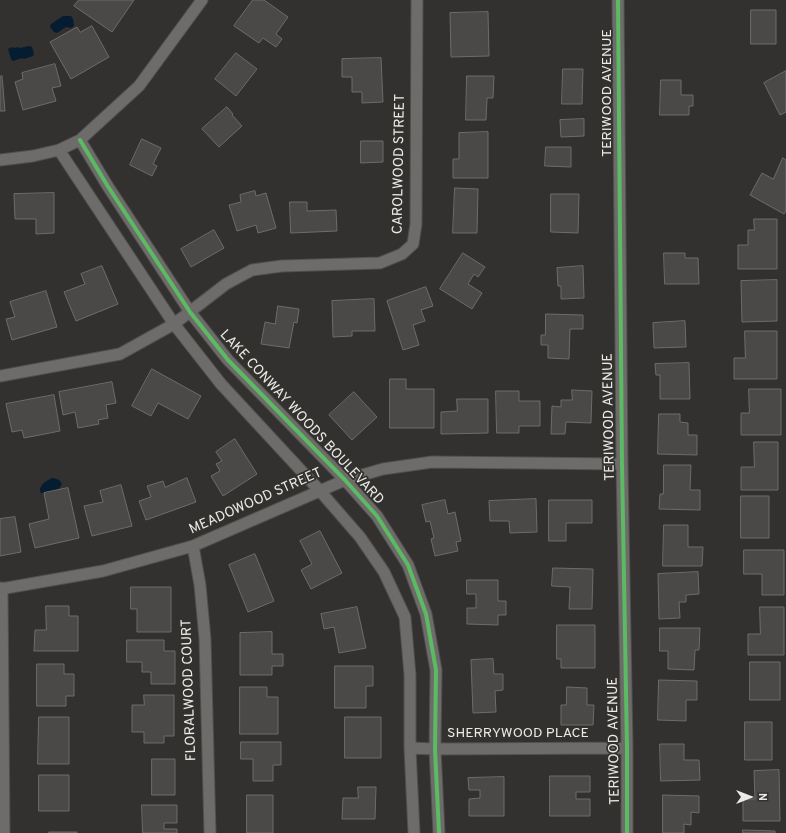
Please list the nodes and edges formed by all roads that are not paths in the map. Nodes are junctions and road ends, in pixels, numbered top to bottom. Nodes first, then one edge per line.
1 (202, 0) edge
2 (417, 0) edge
3 (618, 0) edge
4 (80, 140) junction
5 (59, 150) junction
6 (0, 160) edge
7 (190, 312) junction
8 (174, 324) junction
9 (0, 376) edge
10 (622, 464) junction
11 (345, 480) junction
12 (320, 491) junction
13 (193, 546) junction
14 (1, 588) edge
15 (410, 748) junction
16 (627, 748) junction
17 (435, 749) junction
18 (4, 833) edge
19 (210, 833) edge
20 (414, 833) edge
21 (439, 833) edge
22 (627, 833) edge

1 - 4 street
2 - 7 street, CAROLWOOD STREET
3 - 10 street, TERIWOOD AVENUE
4 - 5 street
4 - 7 street, LAKE CONWAY WOODS BOULEVARD
5 - 6 street
5 - 8 street
7 - 8 street, CAROLWOOD STREET
7 - 11 street, LAKE CONWAY WOODS BOULEVARD
8 - 9 street, CAROLWOOD STREET
8 - 12 street
10 - 11 street, MEADOWOOD STREET
10 - 16 street, TERIWOOD AVENUE
11 - 12 street, MEADOWOOD STREET
11 - 17 street, LAKE CONWAY WOODS BOULEVARD
12 - 13 street, MEADOWOOD STREET
12 - 15 street
13 - 14 street, MEADOWOOD STREET
13 - 19 street, FLORALWOOD COURT
14 - 18 street
15 - 17 street, SHERRYWOOD PLACE
15 - 20 street
16 - 17 street, SHERRYWOOD PLACE
16 - 22 street, TERIWOOD AVENUE
17 - 21 street, LAKE CONWAY WOODS BOULEVARD

